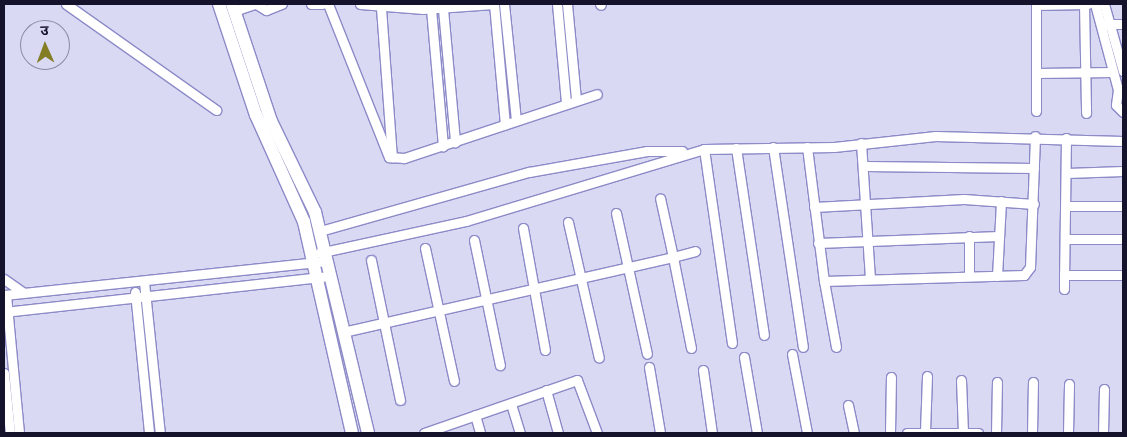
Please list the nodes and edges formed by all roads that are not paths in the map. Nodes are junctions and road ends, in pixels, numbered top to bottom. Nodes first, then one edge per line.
1 (66, 4) edge
2 (219, 4) edge
3 (255, 4) edge
4 (282, 4) edge
5 (311, 4) edge
6 (322, 4) edge
7 (328, 4) edge
8 (360, 4) edge
9 (494, 4) edge
10 (504, 4) edge
11 (557, 4) edge
12 (567, 4) edge
13 (1036, 4) edge
14 (1084, 4) edge
15 (1093, 4) edge
16 (1104, 4) edge
17 (233, 7) edge
18 (381, 8) junction
19 (431, 9) junction
20 (443, 9) junction
21 (1105, 24) junction
22 (1123, 24) edge
23 (1123, 34) edge
24 (1108, 35) junction
25 (1123, 71) edge
26 (1114, 72) junction
27 (1085, 73) junction
28 (1036, 74) junction
29 (597, 94) dead end
30 (571, 101) junction
31 (216, 110) dead end
32 (1036, 111) dead end
33 (1123, 112) edge
34 (1086, 113) dead end
35 (516, 120) junction
36 (505, 124) junction
37 (1035, 136) junction
38 (1066, 138) junction
39 (1123, 141) edge
40 (455, 142) junction
41 (861, 142) junction
42 (443, 146) junction
43 (773, 147) junction
44 (807, 147) junction
45 (736, 148) junction
46 (704, 149) junction
47 (688, 152) junction
48 (392, 158) junction
49 (865, 166) junction
50 (1034, 168) junction
51 (1123, 171) edge
52 (1067, 173) junction
53 (660, 198) dead end
54 (1001, 201) junction
55 (1034, 204) junction
56 (867, 205) junction
57 (1066, 206) junction
58 (1123, 206) edge
59 (814, 207) junction
60 (616, 213) dead end
61 (568, 222) dead end
62 (523, 228) dead end
63 (320, 231) junction
64 (969, 236) junction
65 (999, 236) junction
66 (1065, 239) junction
67 (1123, 239) edge
68 (474, 240) dead end
69 (869, 241) junction
70 (818, 243) junction
71 (425, 248) dead end
72 (695, 251) dead end
73 (326, 256) junction
74 (673, 257) junction
75 (312, 259) junction
76 (370, 260) dead end
77 (628, 267) junction
78 (1064, 275) junction
79 (1123, 275) edge
80 (330, 276) junction
81 (969, 276) junction
82 (997, 276) junction
83 (316, 278) junction
84 (581, 278) junction
85 (870, 278) junction
86 (4, 279) edge
87 (824, 281) junction
88 (139, 283) junction
89 (1064, 289) dead end
90 (534, 290) junction
91 (24, 293) junction
92 (5, 295) edge
93 (146, 296) junction
94 (136, 297) junction
95 (487, 301) junction
96 (6, 311) edge
97 (439, 312) junction
98 (384, 325) junction
99 (343, 332) junction
100 (764, 335) dead end
101 (732, 343) dead end
102 (804, 347) dead end
103 (836, 347) dead end
104 (691, 348) dead end
105 (545, 350) dead end
106 (647, 354) dead end
107 (792, 354) dead end
108 (744, 357) dead end
109 (600, 358) dead end
110 (500, 365) dead end
111 (649, 367) dead end
112 (703, 370) dead end
113 (4, 373) edge
114 (927, 376) dead end
115 (891, 378) dead end
116 (961, 380) dead end
117 (454, 381) dead end
118 (997, 382) dead end
119 (1033, 382) dead end
120 (1069, 384) dead end
121 (1104, 389) dead end
122 (546, 390) junction
123 (400, 400) dead end
124 (511, 404) junction
125 (848, 405) dead end
126 (475, 416) junction
127 (435, 431) edge
128 (925, 431) junction
129 (963, 432) edge
130 (10, 433) edge
131 (19, 433) edge
132 (149, 433) edge
133 (160, 433) edge
134 (352, 433) edge
135 (368, 433) edge
136 (424, 433) edge
137 (480, 433) edge
138 (520, 433) edge
139 (558, 433) edge
140 (597, 433) edge
141 (660, 433) edge
142 (712, 433) edge
143 (758, 433) edge
144 (807, 433) edge
145 (854, 433) edge
146 (890, 433) edge
147 (907, 433) edge
148 (978, 433) edge
149 (996, 433) edge
150 (1032, 433) edge
151 (1068, 433) edge
152 (1103, 433) edge

1 - 31 street
2 - 75 main road
3 - 4 street
3 - 17 street
5 - 6 street
7 - 48 street
8 - 18 street
9 - 20 street
9 - 36 street
10 - 35 street
11 - 30 street
12 - 30 street
13 - 14 street
13 - 28 street
14 - 15 street
14 - 27 street
15 - 21 street
16 - 21 street
17 - 63 main road
18 - 19 street
18 - 48 street
19 - 20 street
19 - 42 street
20 - 40 street
21 - 22 street
21 - 24 street
23 - 24 street
24 - 25 street
24 - 26 street
26 - 27 street
26 - 33 street
27 - 28 street
27 - 34 street
28 - 32 street
29 - 30 street
30 - 35 street
35 - 36 street
36 - 40 street
37 - 38 street
37 - 41 street
37 - 50 street
38 - 39 street
38 - 52 street
40 - 42 street
41 - 44 street
41 - 49 street
42 - 48 street
43 - 44 street
43 - 45 street
43 - 102 street
44 - 59 street
45 - 46 street
45 - 100 street
46 - 47 street
46 - 101 street
47 - 63 street
47 - 73 street
49 - 50 street
49 - 56 street
50 - 55 street
51 - 52 street
52 - 57 street
53 - 74 street
54 - 55 street
54 - 56 street
54 - 65 street
55 - 82 street
56 - 59 street
56 - 69 street
57 - 58 street
57 - 66 street
59 - 70 street
60 - 77 street
61 - 84 street
62 - 90 street
63 - 73 main road
64 - 65 street
64 - 69 street
64 - 81 street
65 - 82 street
66 - 67 street
66 - 78 street
68 - 95 street
69 - 70 street
69 - 85 street
70 - 87 street
71 - 97 street
72 - 74 street
73 - 75 street
73 - 80 main road
74 - 77 street
74 - 104 street
75 - 83 main road
75 - 88 street
76 - 98 street
77 - 84 street
77 - 106 street
78 - 79 street
78 - 89 street
80 - 83 street
80 - 99 main road
81 - 82 street
81 - 85 street
83 - 93 street
83 - 134 main road
84 - 90 street
84 - 109 street
85 - 87 street
86 - 91 street
87 - 103 street
88 - 91 street
88 - 93 street
88 - 94 street
90 - 95 street
90 - 105 street
91 - 92 street
92 - 96 street
93 - 94 street
93 - 133 street
94 - 96 street
94 - 132 street
95 - 97 street
95 - 110 street
96 - 131 street
97 - 98 street
97 - 117 street
98 - 99 street
98 - 123 street
99 - 135 main road
107 - 144 street
108 - 143 street
111 - 141 street
112 - 142 street
113 - 130 street
114 - 128 street
115 - 146 street
116 - 129 street
118 - 149 street
119 - 150 street
120 - 151 street
121 - 152 street
122 - 124 street
122 - 139 street
122 - 140 street
124 - 126 street
124 - 138 street
125 - 145 street
126 - 127 street
126 - 137 street
127 - 136 street
128 - 129 street
128 - 147 street
129 - 148 street

